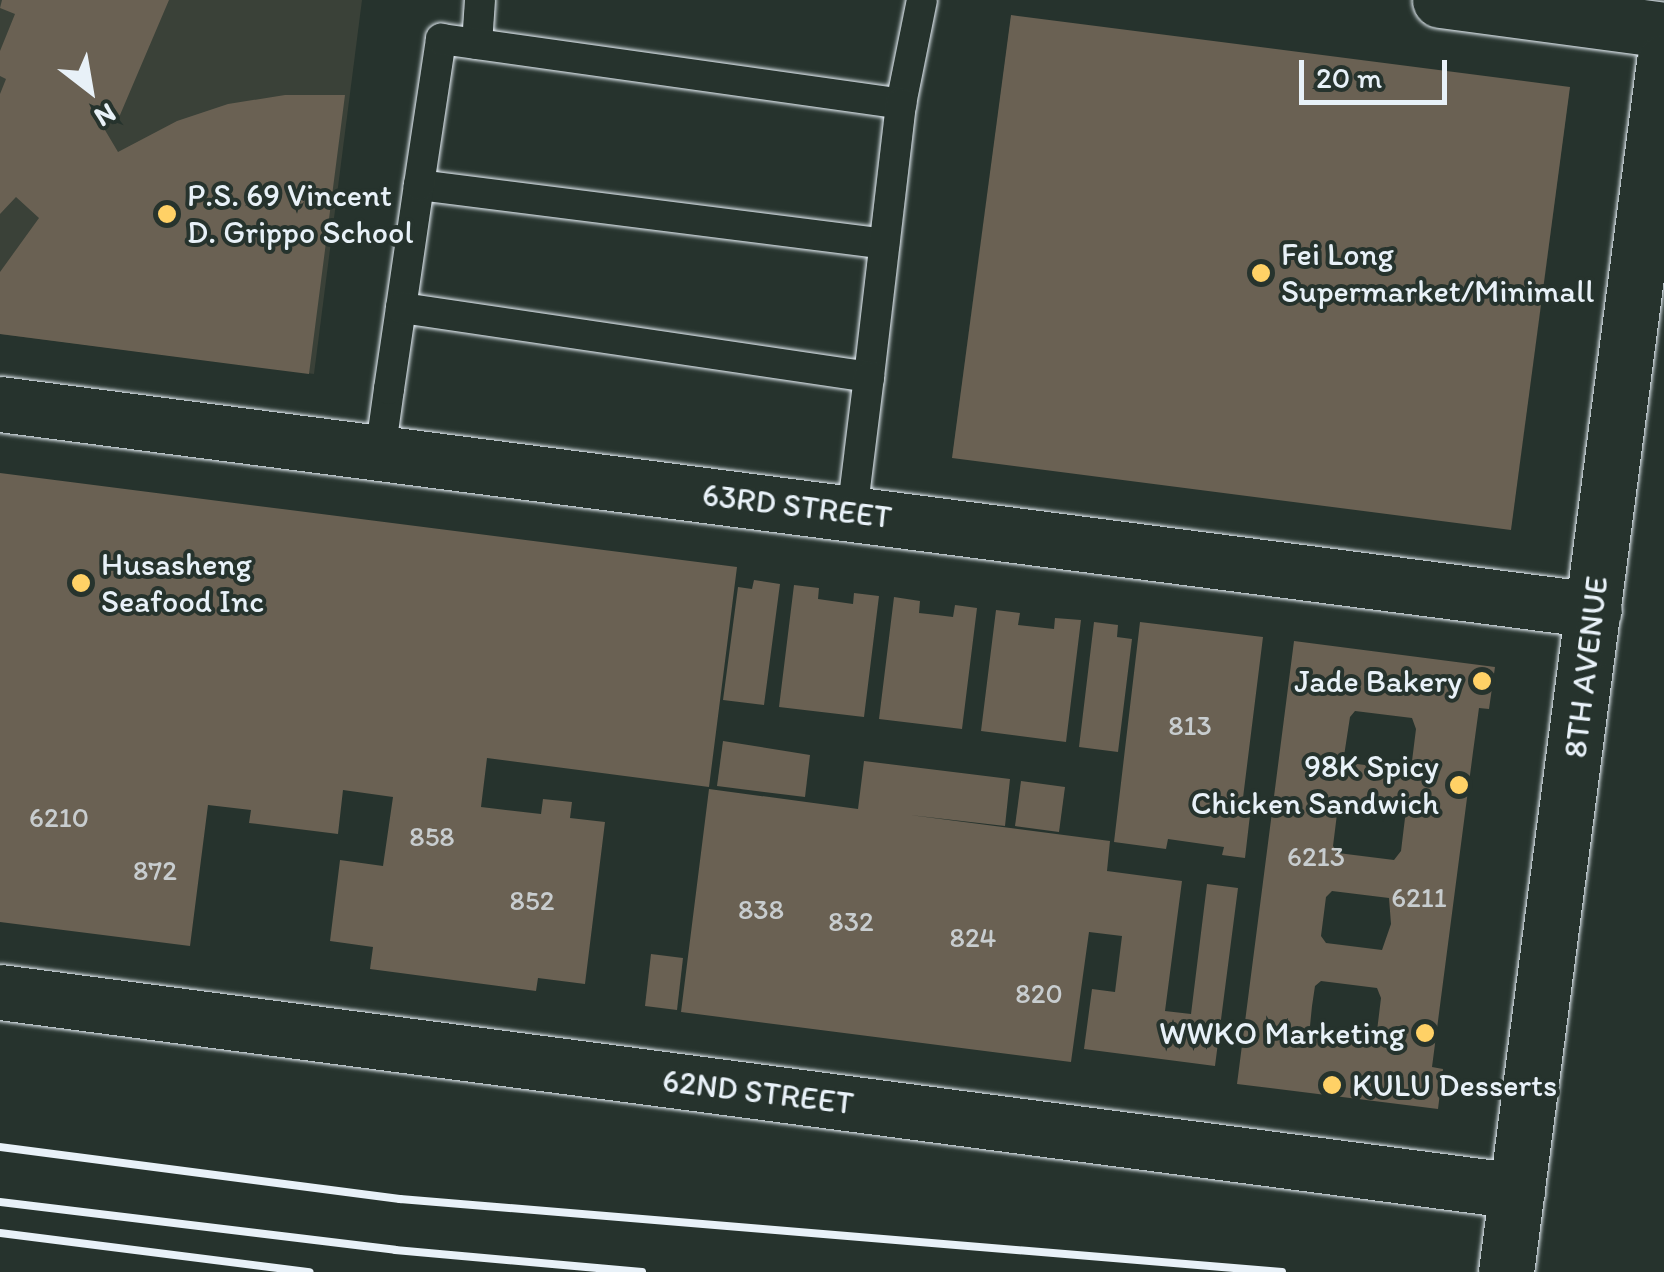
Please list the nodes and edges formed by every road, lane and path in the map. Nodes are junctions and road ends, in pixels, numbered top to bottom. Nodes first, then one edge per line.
1 (480, 0) edge
2 (922, 0) edge
3 (1440, 0) edge
4 (1664, 30) edge
5 (477, 44) junction
6 (1664, 62) edge
7 (901, 104) junction
8 (419, 186) junction
9 (884, 244) junction
10 (1652, 255) edge
11 (401, 308) junction
12 (869, 377) junction
13 (0, 404) edge
14 (380, 453) junction
15 (852, 513) junction
16 (1594, 610) junction
17 (0, 992) edge
18 (1517, 1191) junction
19 (1506, 1268) edge

1 - 5 lane
2 - 7 lane
3 - 4 street
5 - 7 lane
5 - 8 lane
6 - 10 street, 8TH AVENUE
7 - 9 lane
8 - 9 lane
8 - 11 lane
9 - 12 lane
10 - 16 street, 8TH AVENUE
11 - 12 lane
11 - 14 lane
12 - 15 lane
13 - 14 street, 63RD STREET
14 - 15 street, 63RD STREET
15 - 16 street, 63RD STREET
16 - 18 street, 8TH AVENUE
17 - 18 street, 62ND STREET
18 - 19 street, 8TH AVENUE

